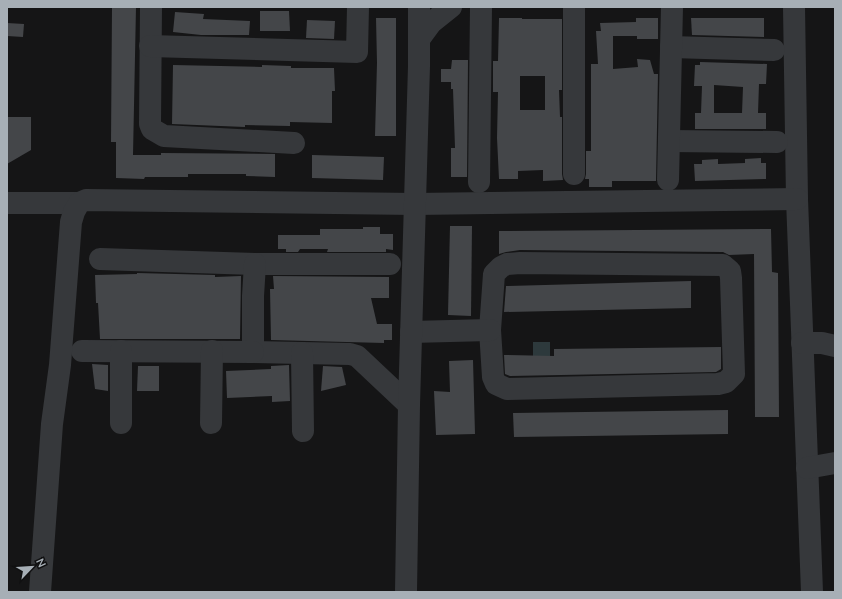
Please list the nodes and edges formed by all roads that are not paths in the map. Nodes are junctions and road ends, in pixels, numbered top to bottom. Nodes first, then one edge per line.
1 (151, 7) edge
2 (358, 7) edge
3 (420, 7) edge
4 (451, 7) edge
5 (482, 7) edge
6 (574, 7) edge
7 (672, 7) edge
8 (794, 7) edge
9 (420, 38) junction
10 (150, 46) junction
11 (671, 47) junction
12 (774, 50) dead end
13 (669, 141) junction
14 (777, 142) dead end
15 (294, 143) dead end
16 (574, 174) dead end
17 (668, 180) dead end
18 (479, 182) dead end
19 (797, 199) junction
20 (7, 203) edge
21 (79, 203) junction
22 (415, 204) junction
23 (100, 259) dead end
24 (255, 264) junction
25 (390, 264) dead end
26 (490, 330) junction
27 (411, 332) junction
28 (802, 343) junction
29 (835, 346) edge
30 (82, 351) dead end
31 (121, 351) junction
32 (212, 352) junction
33 (253, 352) junction
34 (302, 354) junction
35 (409, 406) junction
36 (121, 423) dead end
37 (211, 423) dead end
38 (303, 431) dead end
39 (835, 463) edge
40 (807, 468) junction
41 (40, 592) edge
42 (406, 592) edge
43 (812, 592) edge

1 - 10 street
2 - 10 street
3 - 9 street
4 - 9 street
5 - 18 street
6 - 16 street
7 - 11 street
8 - 19 street
9 - 22 street
10 - 15 street
11 - 12 street
11 - 13 street
13 - 14 street
13 - 17 street
19 - 22 street
19 - 28 street
20 - 21 street
21 - 22 street
21 - 41 street
22 - 27 street
23 - 24 street
24 - 25 street
24 - 33 street
26 - 26 street
26 - 27 street
27 - 35 street
28 - 29 street
28 - 40 street
30 - 31 street
31 - 32 street
31 - 36 street
32 - 33 street
32 - 37 street
33 - 34 street
34 - 35 street
34 - 38 street
35 - 42 street
39 - 40 street
40 - 43 street

